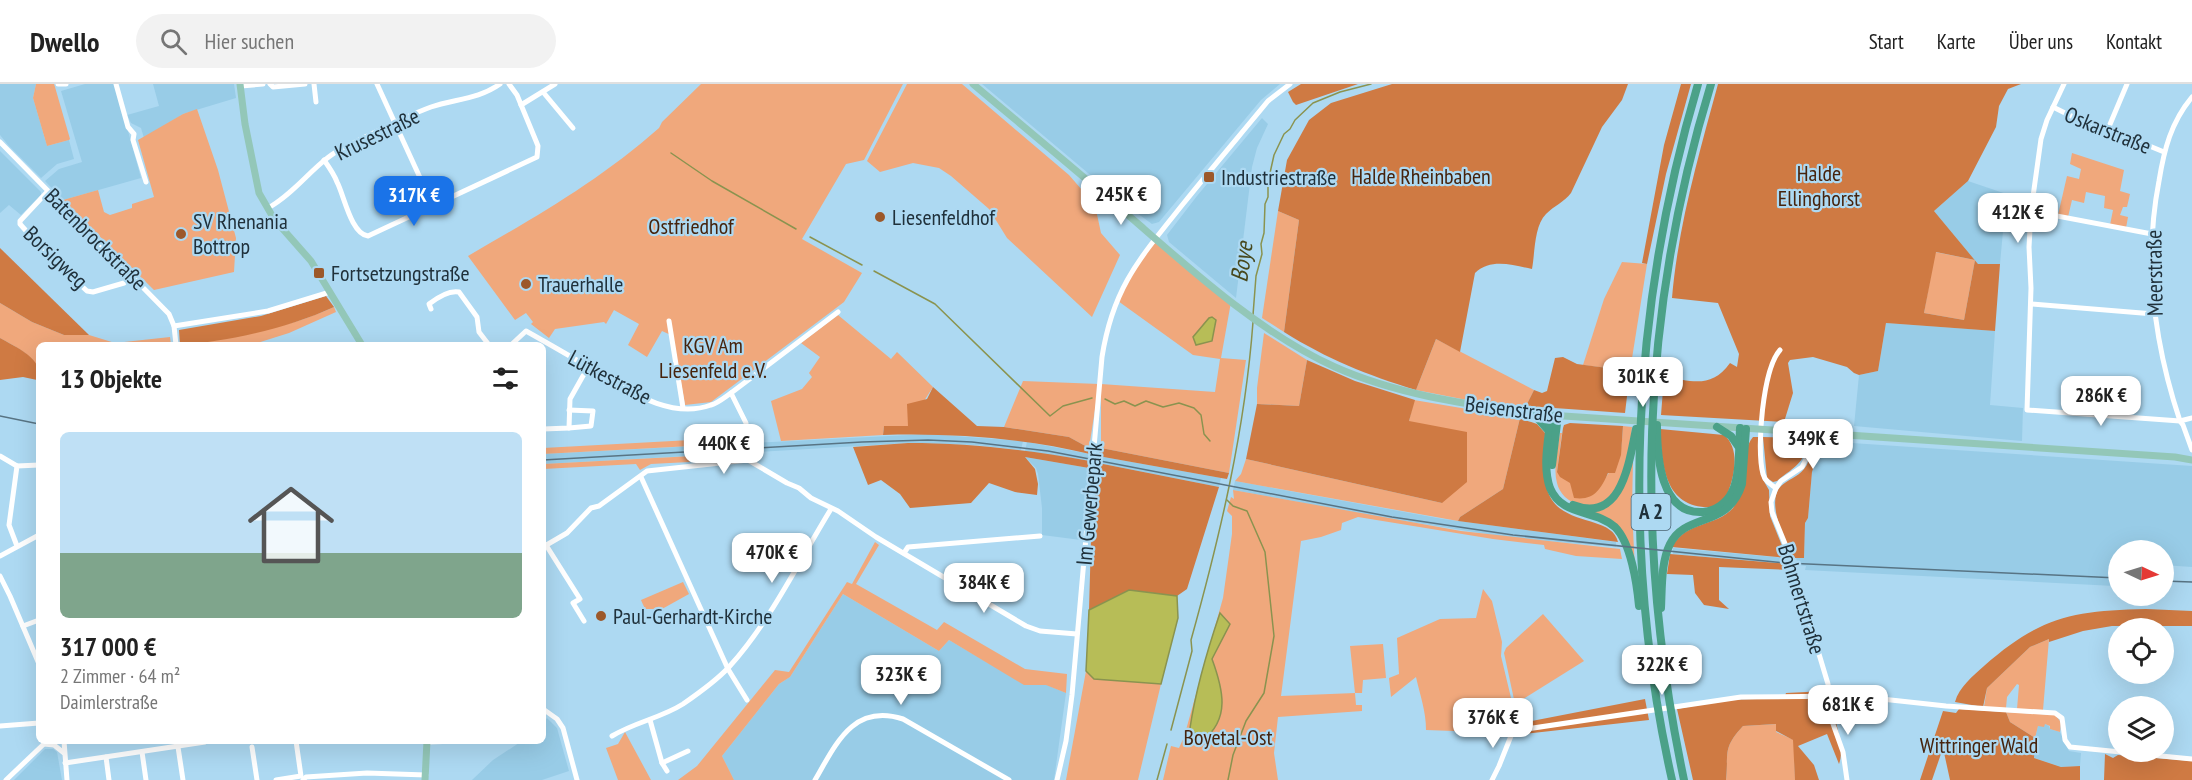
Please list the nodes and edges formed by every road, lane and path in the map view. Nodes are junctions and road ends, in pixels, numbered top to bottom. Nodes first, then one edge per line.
1 (58, 84) edge
2 (66, 84) edge
3 (116, 84) edge
4 (263, 84) edge
5 (270, 84) edge
6 (305, 84) edge
7 (314, 84) edge
8 (377, 84) edge
9 (500, 84) edge
10 (509, 84) edge
11 (555, 84) edge
12 (973, 84) edge
13 (1290, 84) edge
14 (1698, 84) edge
15 (1711, 84) edge
16 (2064, 84) edge
17 (2127, 84) edge
18 (240, 85) edge
19 (543, 92) junction
20 (2192, 97) edge
21 (316, 102) dead end
22 (521, 105) junction
23 (2053, 107) junction
24 (395, 123) junction
25 (573, 128) dead end
26 (2108, 129) junction
27 (0, 142) edge
28 (2164, 152) junction
29 (324, 160) junction
30 (146, 182) dead end
31 (48, 191) junction
32 (433, 206) junction
33 (268, 208) junction
34 (2031, 211) junction
35 (2152, 234) junction
36 (1155, 239) junction
37 (131, 276) junction
38 (330, 292) junction
39 (2031, 304) junction
40 (431, 309) dead end
41 (838, 312) dead end
42 (2154, 314) junction
43 (669, 321) dead end
44 (174, 326) junction
45 (175, 342) edge
46 (359, 342) edge
47 (486, 342) edge
48 (514, 342) edge
49 (545, 342) edge
50 (546, 343) edge
51 (1780, 350) dead end
52 (588, 367) junction
53 (731, 393) junction
54 (1653, 395) junction
55 (683, 408) junction
56 (569, 410) junction
57 (1534, 414) junction
58 (1555, 415) junction
59 (1640, 415) junction
60 (2192, 418) edge
61 (2180, 420) junction
62 (1717, 427) junction
63 (569, 428) junction
64 (546, 429) edge
65 (1747, 429) junction
66 (1549, 432) junction
67 (1809, 433) junction
68 (746, 435) dead end
69 (1738, 447) junction
70 (2192, 450) edge
71 (0, 456) edge
72 (2192, 460) edge
73 (36, 465) edge
74 (17, 466) junction
75 (641, 477) junction
76 (1776, 488) junction
77 (831, 509) junction
78 (36, 536) edge
79 (1040, 536) dead end
80 (546, 545) edge
81 (17, 546) junction
82 (546, 549) edge
83 (904, 553) junction
84 (0, 556) edge
85 (0, 576) edge
86 (36, 621) edge
87 (584, 621) dead end
88 (23, 626) junction
89 (1659, 629) junction
90 (1647, 632) junction
91 (1077, 634) junction
92 (36, 657) edge
93 (728, 669) junction
94 (1830, 696) junction
95 (747, 700) dead end
96 (546, 711) edge
97 (650, 720) junction
98 (36, 723) edge
99 (0, 726) edge
100 (612, 736) dead end
101 (43, 744) edge
102 (51, 744) edge
103 (64, 744) edge
104 (180, 744) edge
105 (296, 744) edge
106 (427, 744) edge
107 (252, 747) dead end
108 (688, 751) dead end
109 (142, 752) junction
110 (64, 754) junction
111 (106, 757) junction
112 (2192, 759) edge
113 (65, 763) junction
114 (662, 763) junction
115 (667, 771) dead end
116 (302, 777) edge
117 (426, 778) edge
118 (6, 780) edge
119 (67, 780) edge
120 (109, 780) edge
121 (146, 780) edge
122 (183, 780) edge
123 (257, 780) edge
124 (276, 780) edge
125 (577, 780) edge
126 (815, 780) edge
127 (1010, 780) edge
128 (1057, 780) edge
129 (1492, 780) edge
130 (1672, 780) edge
131 (1684, 780) edge
132 (1847, 780) edge

1 - 2 street
3 - 30 street
4 - 18 street
5 - 6 street
7 - 21 street
8 - 24 street
9 - 24 street, Krusestraße
10 - 22 street
11 - 19 street
12 - 36 main road, Beisenstraße
13 - 36 street
14 - 59 highway, A 2
15 - 54 highway, A 2
16 - 23 street
17 - 26 street
18 - 33 main road
19 - 22 street
19 - 25 street
20 - 28 street, Meerstraße
22 - 32 street
23 - 26 street, Oskarstraße
23 - 34 street
24 - 29 street, Krusestraße
24 - 32 street
26 - 28 street, Oskarstraße
27 - 31 street, Batenbrockstraße
28 - 35 street, Meerstraße
29 - 32 street
29 - 33 street, Krusestraße
31 - 37 street, Batenbrockstraße
31 - 37 street, Borsigweg
33 - 38 main road
34 - 35 street
34 - 39 street
35 - 42 street, Meerstraße
36 - 57 main road, Beisenstraße
36 - 91 street, Im Gewerbepark
37 - 44 street, Batenbrockstraße
38 - 44 street
38 - 46 main road
39 - 42 street
39 - 61 street
40 - 47 street
41 - 53 street, Lütkestraße
42 - 61 street, Meerstraße
43 - 55 street, Lütkestraße
44 - 45 street
48 - 49 street, Lütkestraße
50 - 52 street, Lütkestraße
51 - 76 street
52 - 55 street, Lütkestraße
52 - 56 street
53 - 55 street, Lütkestraße
53 - 68 street
54 - 69 highway
54 - 89 highway, A 2
56 - 63 street
56 - 63 street
57 - 58 main road, Beisenstraße
57 - 66 highway
58 - 59 highway
58 - 62 main road, Beisenstraße
58 - 66 highway
59 - 90 highway, A 2
60 - 61 street
61 - 70 street, Meerstraße
62 - 65 main road, Beisenstraße
62 - 69 highway
63 - 64 street
65 - 67 main road, Beisenstraße
65 - 69 highway
65 - 89 highway
66 - 90 highway
67 - 72 main road, Beisenstraße
67 - 76 street
71 - 74 street
73 - 74 street
74 - 81 street
75 - 77 street
75 - 80 street
75 - 93 street
76 - 94 street, Bohmertstraße
77 - 83 street
77 - 93 street
78 - 81 street
79 - 83 street
81 - 84 street
82 - 87 street
83 - 91 street
85 - 88 street
86 - 88 street
88 - 92 street
89 - 131 highway, A 2
90 - 130 highway, A 2
91 - 128 street, Im Gewerbepark
93 - 95 street
93 - 97 street
94 - 112 street
94 - 129 street
94 - 132 street, Bohmertstraße
96 - 125 street
97 - 100 street
97 - 114 street
98 - 99 street
101 - 118 street
102 - 110 street
103 - 110 street
104 - 109 street
104 - 122 street
105 - 116 street
106 - 117 main road
107 - 123 street
108 - 114 street
109 - 111 street
109 - 121 street
110 - 113 street
111 - 113 street
111 - 120 street
113 - 119 street
114 - 115 street
116 - 117 street
116 - 124 street
126 - 127 street

